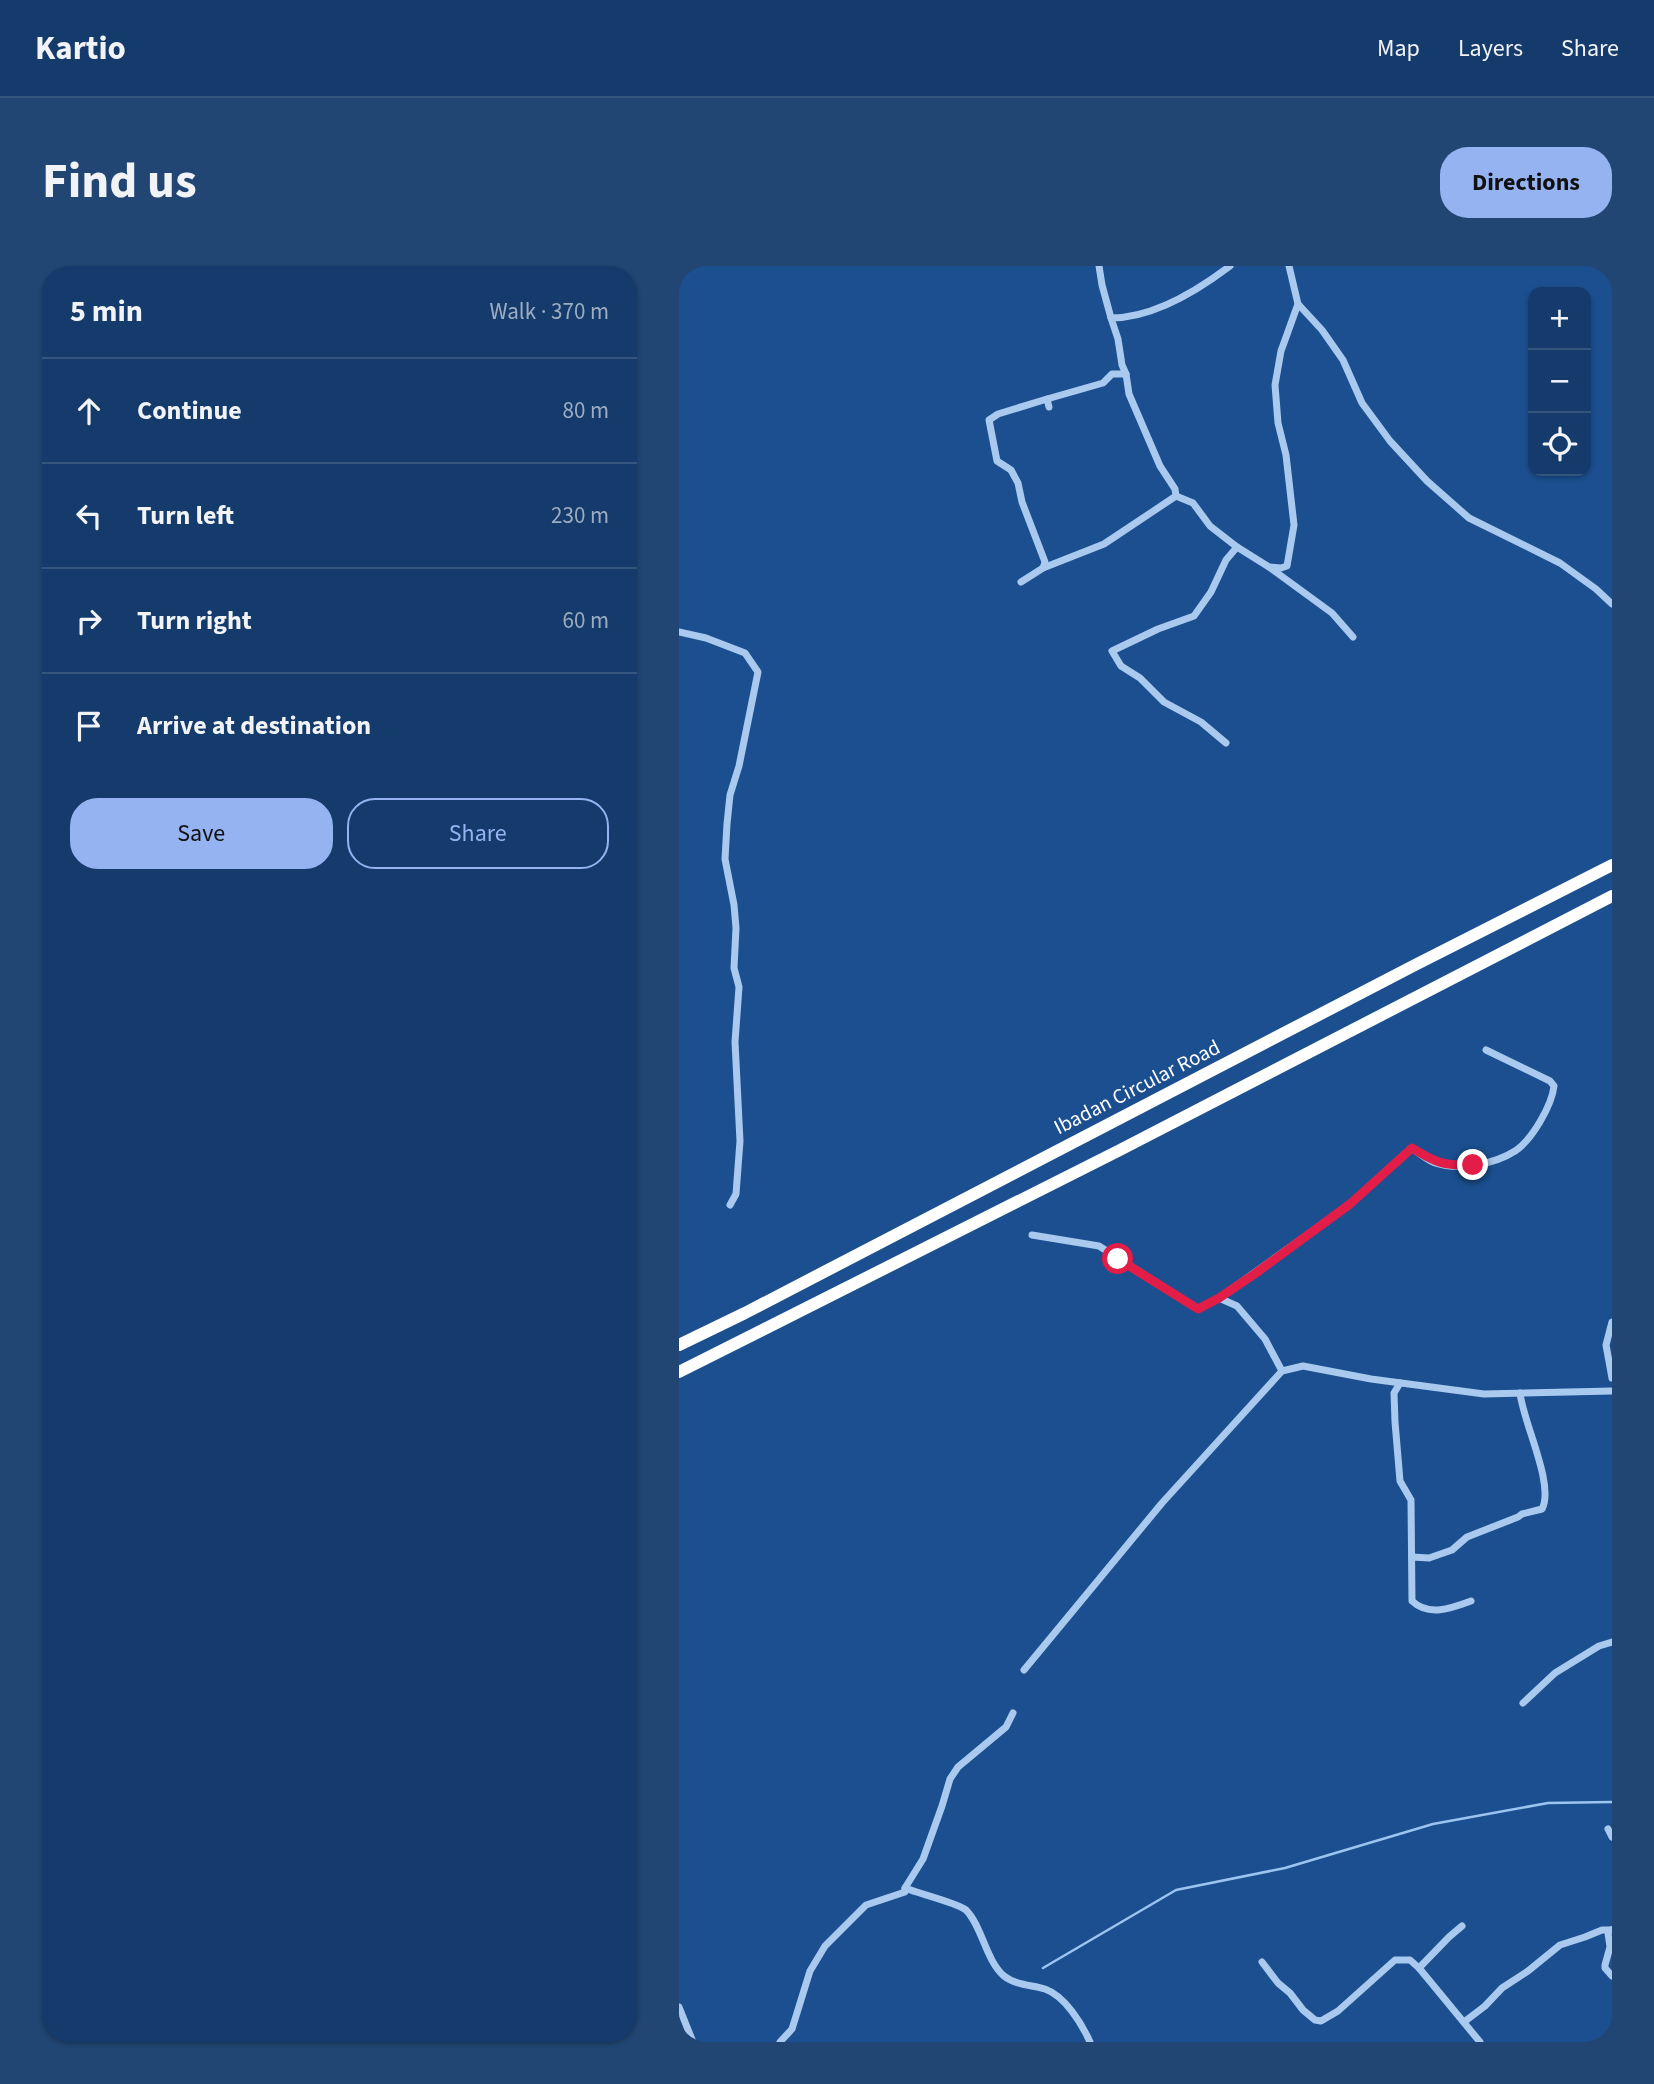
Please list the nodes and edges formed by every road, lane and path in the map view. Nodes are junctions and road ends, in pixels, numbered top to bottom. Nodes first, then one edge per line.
1 (1099, 266) edge
2 (1230, 266) edge
3 (1289, 266) edge
4 (1298, 304) junction
5 (1111, 317) junction
6 (1126, 374) junction
7 (1176, 496) junction
8 (1237, 547) junction
9 (1269, 567) junction
10 (1043, 568) junction
11 (1021, 582) dead end
12 (1612, 604) edge
13 (679, 632) edge
14 (1353, 637) dead end
15 (1226, 743) dead end
16 (1612, 865) edge
17 (1612, 896) edge
18 (1486, 1050) dead end
19 (730, 1205) dead end
20 (1032, 1236) dead end
21 (1219, 1298) junction
22 (1612, 1322) edge
23 (679, 1345) edge
24 (1282, 1371) junction
25 (679, 1373) edge
26 (1612, 1378) edge
27 (1400, 1383) junction
28 (1612, 1391) edge
29 (1520, 1392) junction
30 (1412, 1557) junction
31 (1471, 1601) dead end
32 (1612, 1642) edge
33 (1024, 1670) dead end
34 (1523, 1703) dead end
35 (1013, 1713) dead end
36 (905, 1888) junction
37 (1462, 1926) dead end
38 (1612, 1930) edge
39 (1262, 1962) dead end
40 (1419, 1968) junction
41 (1612, 1976) edge
42 (679, 2007) edge
43 (1464, 2022) junction
44 (693, 2042) edge
45 (779, 2042) edge
46 (1090, 2042) edge
47 (1480, 2042) edge

1 - 5 street
2 - 5 street
3 - 4 street
4 - 9 street
4 - 12 street
5 - 6 street
6 - 7 street
6 - 10 street
7 - 8 street
7 - 10 street
8 - 9 street
8 - 15 street
9 - 14 street
10 - 11 street
13 - 19 street
16 - 23 highway, Ibadan Circular Road
17 - 25 highway
18 - 21 street
20 - 21 street
21 - 24 street
22 - 26 street
24 - 27 street
24 - 33 street
27 - 29 street
27 - 30 street
28 - 29 street
29 - 30 street
30 - 31 street
32 - 34 street
35 - 36 street
36 - 45 street
36 - 46 street
37 - 40 street
38 - 41 street
38 - 43 street
39 - 40 street
40 - 43 street
42 - 44 street
43 - 47 street

